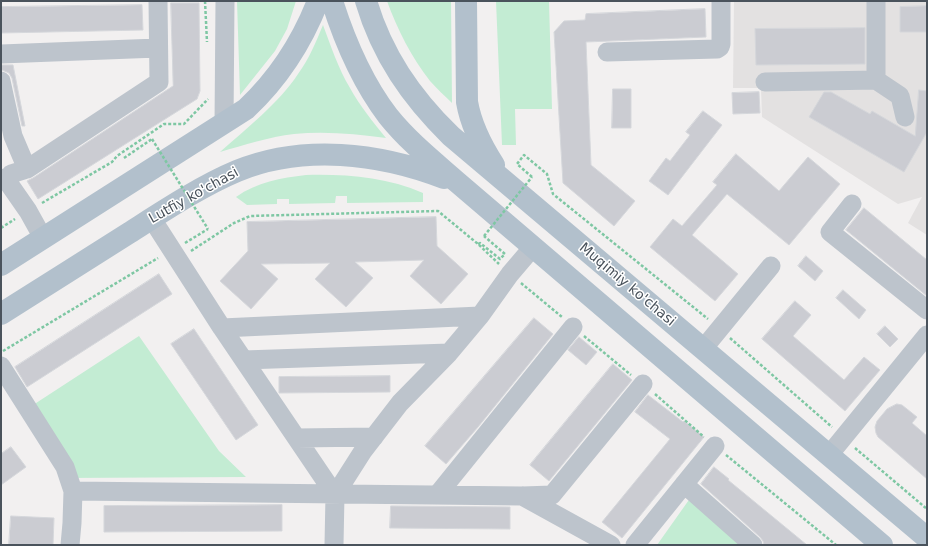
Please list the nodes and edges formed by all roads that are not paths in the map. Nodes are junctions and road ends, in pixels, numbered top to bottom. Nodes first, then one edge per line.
1 (158, 1) edge
2 (225, 1) edge
3 (318, 1) edge
4 (332, 1) edge
5 (366, 1) edge
6 (466, 1) edge
7 (721, 1) edge
8 (876, 1) edge
9 (158, 48) junction
10 (607, 52) dead end
11 (1, 54) edge
12 (876, 80) junction
13 (1, 81) edge
14 (766, 82) dead end
15 (905, 117) dead end
16 (224, 124) junction
17 (13, 174) edge
18 (456, 182) junction
19 (507, 184) junction
20 (852, 204) dead end
21 (152, 219) junction
22 (43, 238) junction
23 (533, 247) junction
24 (1, 265) edge
25 (771, 266) dead end
26 (927, 310) edge
27 (1, 314) edge
28 (480, 316) junction
29 (573, 327) road end
30 (222, 328) junction
31 (927, 335) edge
32 (703, 349) junction
33 (449, 353) junction
34 (244, 360) junction
35 (1, 366) edge
36 (643, 384) road end
37 (374, 437) junction
38 (297, 438) junction
39 (715, 446) road end
40 (829, 455) junction
41 (849, 472) junction
42 (684, 484) junction
43 (73, 491) junction
44 (438, 494) junction
45 (335, 495) junction
46 (522, 496) junction
47 (825, 496) junction
48 (927, 538) edge
49 (70, 545) edge
50 (334, 545) edge
51 (612, 545) edge
52 (635, 545) edge
53 (753, 545) edge
54 (882, 545) edge

1 - 9 street
2 - 16 street
3 - 16 main road
4 - 18 main road
5 - 19 main road, Muqimiy ko'chasi
6 - 19 main road
7 - 10 street
8 - 12 street
9 - 11 street
9 - 17 street
12 - 14 street
12 - 15 street
13 - 17 street
16 - 22 main road
17 - 22 street
18 - 21 main road, Lutfiy ko'chasi
18 - 23 main road
19 - 32 main road, Muqimiy ko'chasi
20 - 26 street
21 - 27 main road, Lutfiy ko'chasi
21 - 30 street
22 - 24 main road
23 - 28 street
23 - 47 main road
25 - 32 street
28 - 30 street
28 - 33 street
29 - 44 street
30 - 34 street
31 - 40 street
32 - 40 main road, Muqimiy ko'chasi
33 - 34 street
33 - 37 street
34 - 38 street
35 - 43 street
36 - 46 street
37 - 38 street
37 - 45 street
38 - 45 street
39 - 42 street
40 - 41 main road, Muqimiy ko'chasi
41 - 47 main road
41 - 48 main road, Muqimiy ko'chasi
42 - 52 street
42 - 53 street
43 - 45 street
43 - 49 street
44 - 45 street
44 - 46 street
45 - 50 street
46 - 51 street
47 - 54 main road

